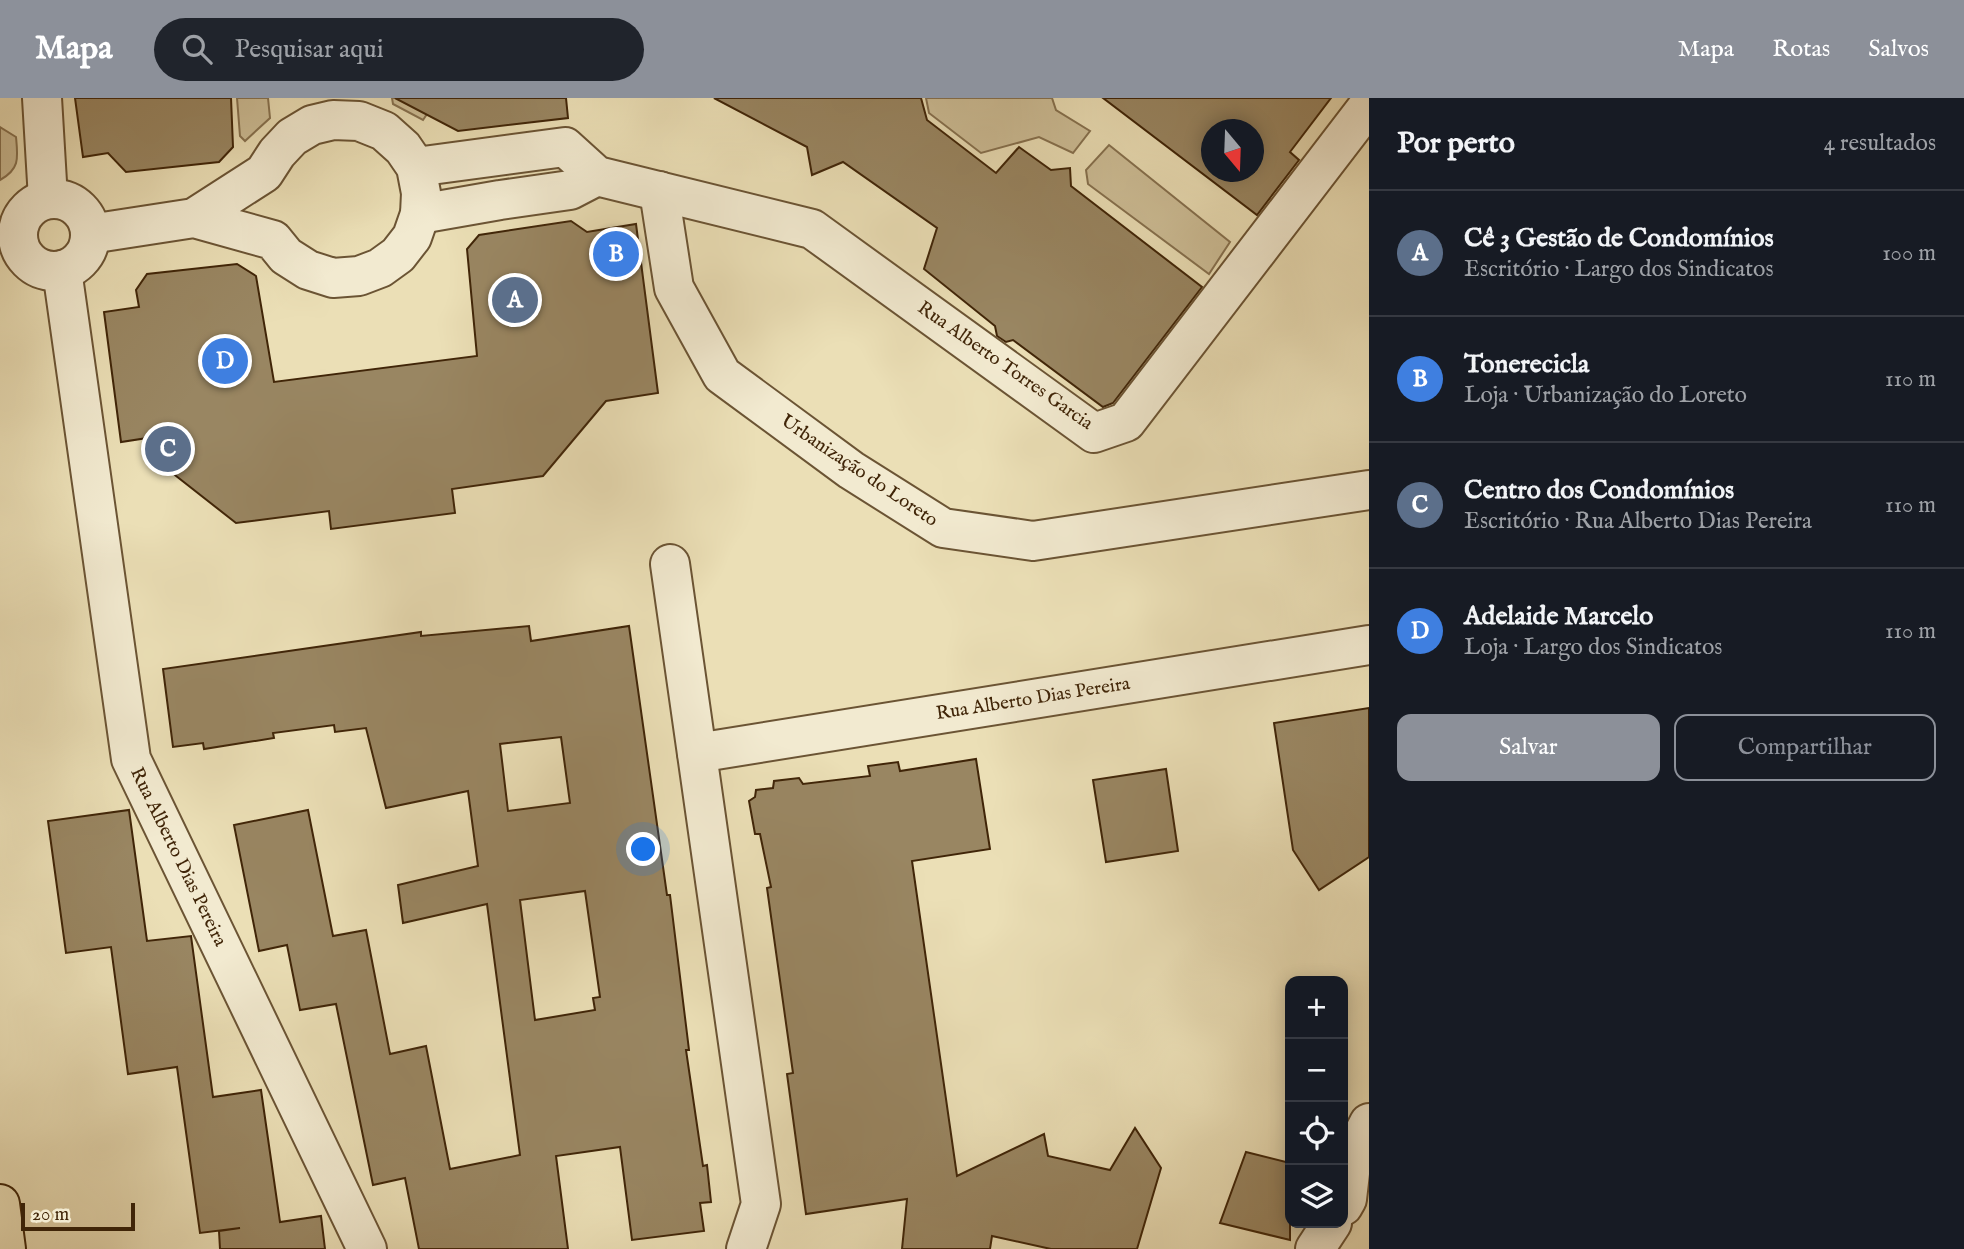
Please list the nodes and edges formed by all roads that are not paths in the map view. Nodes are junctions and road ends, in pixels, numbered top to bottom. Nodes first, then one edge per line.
1 (42, 98) edge
2 (1369, 105) edge
3 (415, 167) junction
4 (597, 176) junction
5 (659, 191) junction
6 (25, 207) edge
7 (420, 214) junction
8 (194, 218) junction
9 (90, 234) junction
10 (49, 269) junction
11 (0, 273) edge
12 (1369, 490) edge
13 (670, 564) dead end
14 (1369, 645) edge
15 (697, 753) junction
16 (1369, 1123) edge
17 (0, 1204) edge
18 (1348, 1208) edge
19 (1332, 1228) edge
20 (6, 1249) edge
21 (367, 1249) edge
22 (746, 1249) edge
23 (1315, 1249) edge

1 - 6 street
2 - 5 street, Rua Alberto Torres Garcia
3 - 4 street
3 - 7 street
3 - 8 street
4 - 5 street, Rua Alberto Torres Garcia
4 - 7 street
5 - 12 street, Urbanização do Loreto
6 - 9 street
6 - 10 street
7 - 8 street
8 - 9 street
9 - 10 street
10 - 11 street
10 - 21 street, Rua Alberto Dias Pereira
13 - 15 street
14 - 15 street, Rua Alberto Dias Pereira
15 - 22 street
16 - 18 street
17 - 20 main road
19 - 23 street

